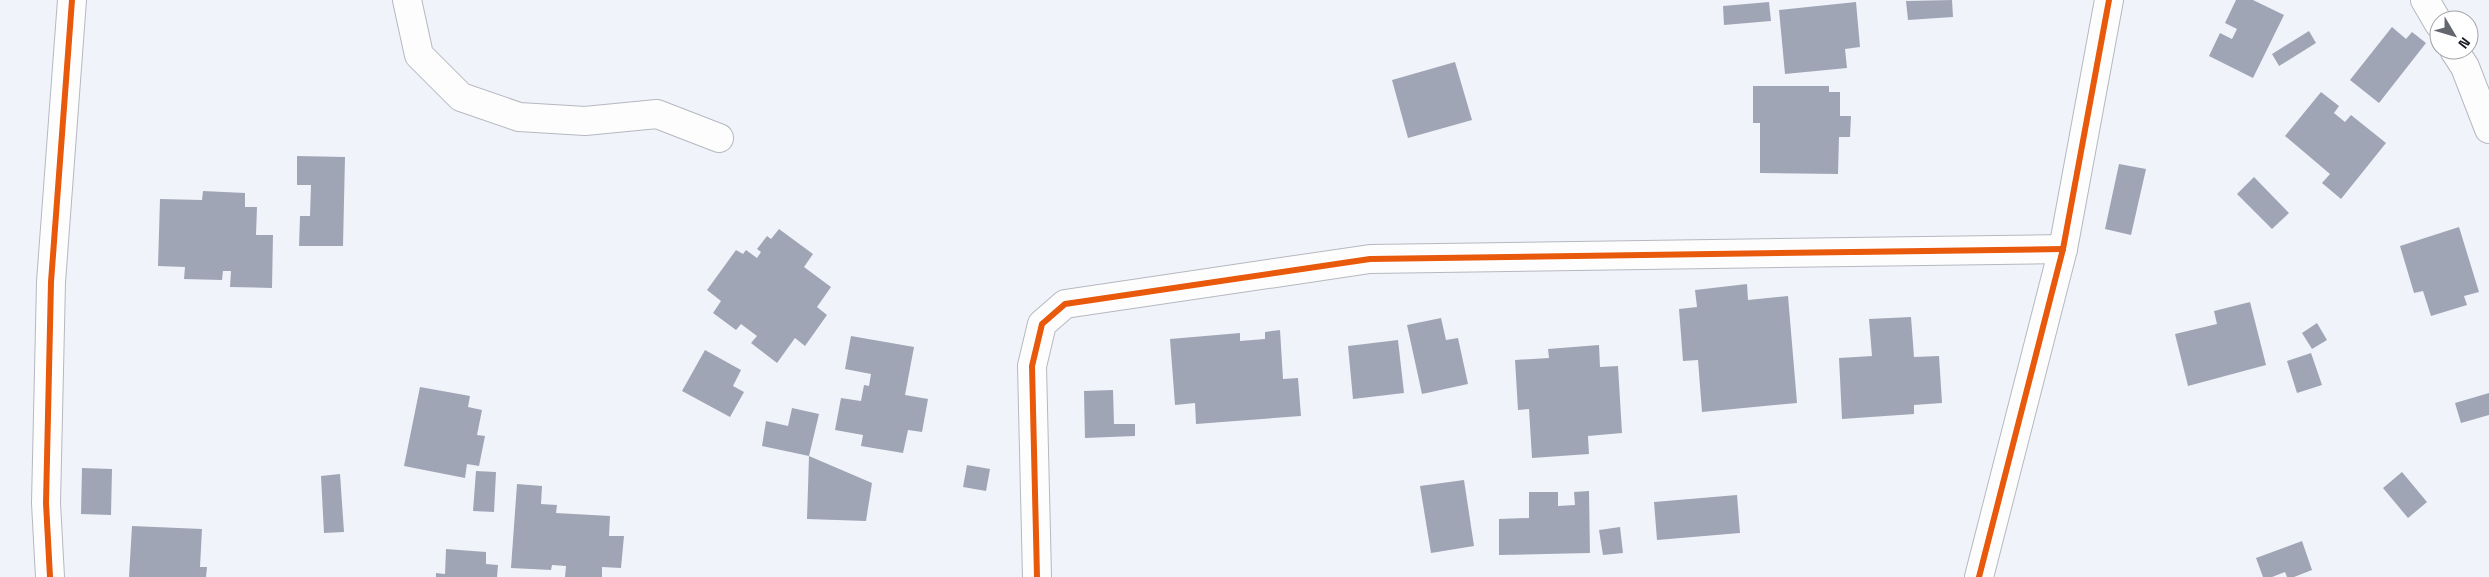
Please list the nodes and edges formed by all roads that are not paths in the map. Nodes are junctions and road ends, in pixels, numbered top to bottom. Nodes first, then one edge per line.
1 (72, 0) edge
2 (407, 0) edge
3 (2109, 0) edge
4 (2460, 60) edge
5 (2489, 129) edge
6 (719, 138) dead end
7 (2064, 249) junction
8 (50, 577) edge
9 (1037, 577) edge
10 (1979, 577) edge

1 - 8 street
2 - 6 street
3 - 7 street
4 - 5 street
7 - 9 street
7 - 10 street

